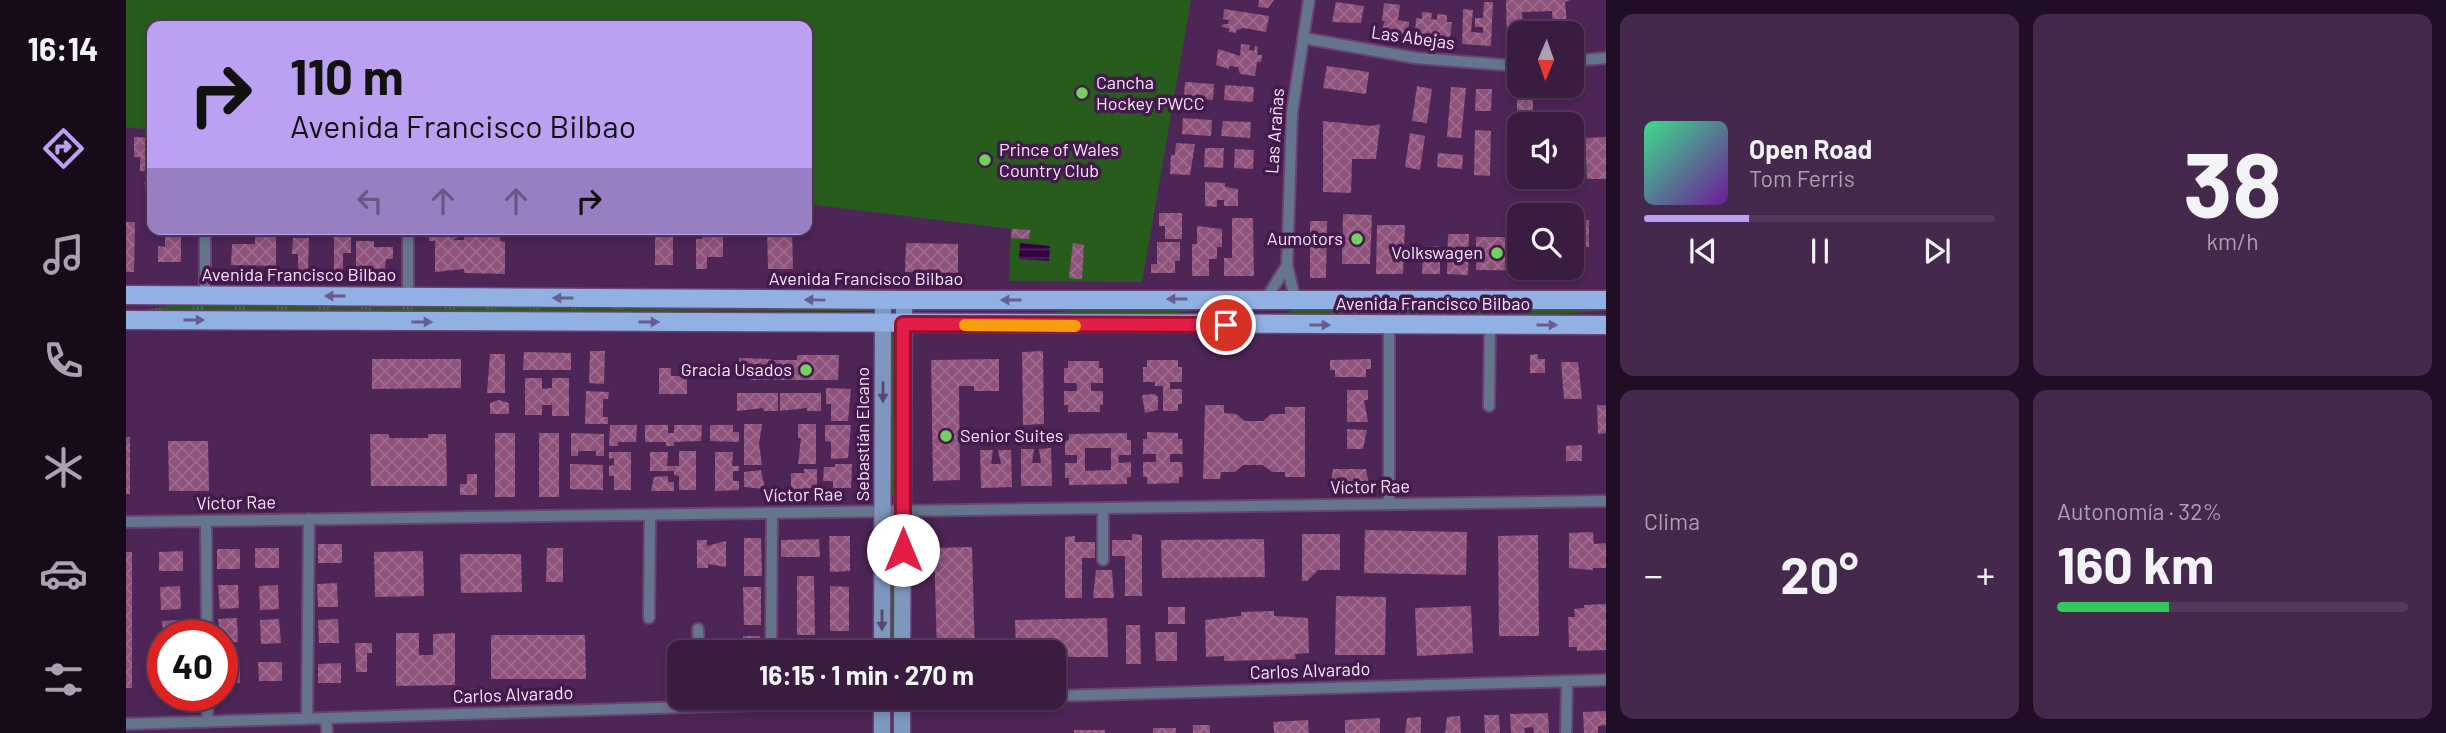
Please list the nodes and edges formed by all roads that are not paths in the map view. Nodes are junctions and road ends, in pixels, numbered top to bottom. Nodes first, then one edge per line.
1 (1309, 0) edge
2 (1303, 38) junction
3 (1606, 58) edge
4 (1584, 60) edge
5 (1507, 65) edge
6 (205, 235) edge
7 (408, 235) edge
8 (1287, 265) junction
9 (126, 295) edge
10 (205, 295) junction
11 (408, 297) junction
12 (1262, 299) junction
13 (1295, 299) junction
14 (883, 300) junction
15 (904, 300) junction
16 (1606, 300) edge
17 (126, 320) edge
18 (883, 324) junction
19 (903, 324) junction
20 (1389, 325) junction
21 (1490, 325) junction
22 (1606, 325) edge
23 (1251, 326) junction
24 (1489, 406) dead end
25 (1606, 501) edge
26 (1389, 504) junction
27 (1103, 509) junction
28 (903, 511) junction
29 (882, 512) junction
30 (772, 513) junction
31 (650, 515) junction
32 (309, 519) junction
33 (206, 521) junction
34 (126, 522) edge
35 (1103, 560) dead end
36 (649, 618) dead end
37 (207, 620) edge
38 (698, 629) dead end
39 (698, 640) edge
40 (771, 640) edge
41 (882, 640) edge
42 (902, 640) edge
43 (1606, 680) edge
44 (1567, 681) junction
45 (1066, 696) edge
46 (667, 704) edge
47 (882, 710) edge
48 (902, 710) edge
49 (208, 711) edge
50 (326, 718) junction
51 (307, 719) junction
52 (208, 722) junction
53 (126, 724) edge
54 (327, 733) edge
55 (882, 733) edge
56 (902, 733) edge
57 (1566, 733) edge

1 - 2 street, Las Arañas
2 - 5 street, Las Abejas
2 - 8 street, Las Arañas
3 - 4 street
6 - 10 street
7 - 11 street
8 - 12 street
8 - 13 street, Las Arañas
9 - 10 main road, Avenida Francisco Bilbao
11 -> 10 main road, Avenida Francisco Bilbao
14 -> 11 main road, Avenida Francisco Bilbao
12 - 13 main road, Avenida Francisco Bilbao
12 -> 15 main road, Avenida Francisco Bilbao
13 - 16 main road, Avenida Francisco Bilbao
13 - 23 main road
14 - 15 main road, Avenida Francisco Bilbao
14 - 18 street, Sebastián Elcano
15 - 19 street
17 -> 18 main road, Avenida Francisco Bilbao
18 - 19 main road, Avenida Francisco Bilbao
18 -> 29 street, Sebastián Elcano
19 - 23 main road, Avenida Francisco Bilbao
19 - 28 street
20 - 21 main road, Avenida Francisco Bilbao
23 -> 20 main road, Avenida Francisco Bilbao
20 - 26 street
21 -> 22 main road, Avenida Francisco Bilbao
21 - 24 street
25 - 26 street, Víctor Rae
26 - 27 street, Víctor Rae
27 - 28 street, Víctor Rae
27 - 35 street
28 - 29 street, Víctor Rae
28 - 42 street
29 - 30 street, Víctor Rae
29 -> 41 street, Sebastián Elcano
30 - 31 street, Víctor Rae
30 - 40 street
31 - 32 street, Víctor Rae
31 - 36 street
32 - 33 street, Víctor Rae
32 - 51 street
33 - 34 street, Víctor Rae
33 - 37 street
38 - 39 street
43 - 44 street, Carlos Alvarado
44 - 45 street, Carlos Alvarado
44 - 57 street
46 - 50 street, Carlos Alvarado
47 - 55 street
48 - 56 street
49 - 52 street
50 - 51 street, Carlos Alvarado
50 - 54 street
51 - 52 street, Carlos Alvarado
52 - 53 street, Carlos Alvarado

